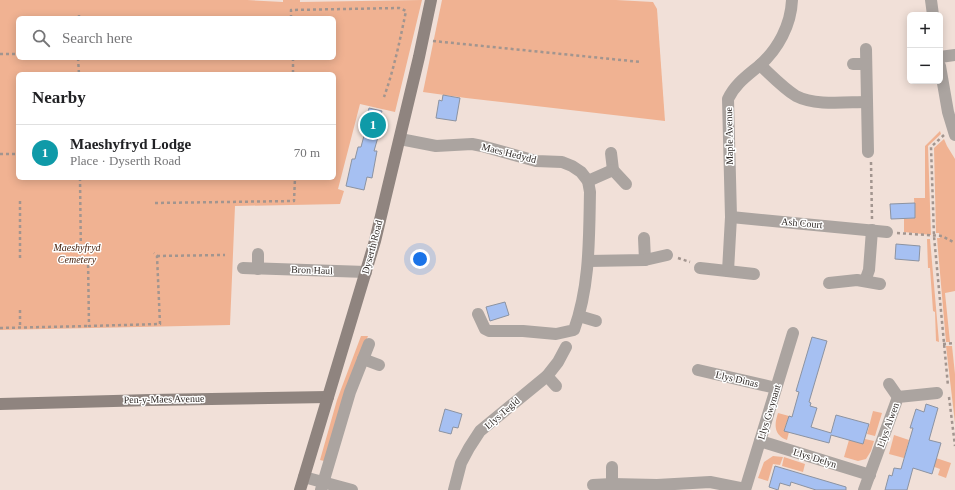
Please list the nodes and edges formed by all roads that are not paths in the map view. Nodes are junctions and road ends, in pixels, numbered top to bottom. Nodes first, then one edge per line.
1 (431, 0) edge
2 (792, 0) edge
3 (931, 0) edge
4 (933, 12) edge
5 (866, 49) dead end
6 (955, 55) edge
7 (943, 57) edge
8 (852, 64) dead end
9 (866, 64) junction
10 (760, 65) junction
11 (943, 80) edge
12 (867, 102) junction
13 (954, 132) edge
14 (400, 139) junction
15 (868, 152) road end
16 (611, 153) dead end
17 (613, 170) junction
18 (588, 181) junction
19 (626, 184) dead end
20 (731, 217) junction
21 (872, 230) junction
22 (887, 232) road end
23 (644, 238) dead end
24 (258, 254) dead end
25 (667, 255) road end
26 (645, 260) junction
27 (588, 261) junction
28 (243, 268) dead end
29 (700, 268) road end
30 (258, 269) junction
31 (728, 271) junction
32 (366, 272) junction
33 (754, 274) dead end
34 (865, 281) junction
35 (829, 284) dead end
36 (880, 284) dead end
37 (478, 314) dead end
38 (579, 316) junction
39 (596, 321) dead end
40 (793, 333) dead end
41 (369, 344) dead end
42 (566, 347) dead end
43 (363, 359) junction
44 (379, 365) dead end
45 (698, 370) dead end
46 (547, 376) junction
47 (889, 384) dead end
48 (556, 386) dead end
49 (776, 388) junction
50 (937, 393) dead end
51 (328, 397) junction
52 (898, 397) junction
53 (0, 404) edge
54 (760, 441) junction
55 (612, 466) dead end
56 (870, 474) junction
57 (304, 477) junction
58 (612, 484) junction
59 (593, 485) dead end
60 (322, 486) edge
61 (300, 490) edge
62 (352, 490) edge
63 (454, 490) edge
64 (745, 490) edge
65 (864, 490) edge

1 - 14 main road, Dyserth Road
2 - 10 street, Maple Avenue
3 - 4 street
5 - 9 street
6 - 7 street
8 - 9 street
9 - 12 street
10 - 12 street
10 - 20 street, Maple Avenue
11 - 13 street
12 - 15 street
14 - 18 street, Maes Hedydd
14 - 32 main road, Dyserth Road
16 - 17 street
17 - 18 street
17 - 19 street
18 - 27 street
20 - 21 street, Ash Court
20 - 31 street, Maple Avenue
21 - 22 street, Ash Court
21 - 34 street
23 - 26 street
24 - 30 street
25 - 26 street
26 - 27 street
27 - 38 street
28 - 30 street, Bron Haul
29 - 31 street
30 - 32 street, Bron Haul
31 - 33 street
32 - 51 main road, Dyserth Road
34 - 35 street
34 - 36 street
37 - 38 street
38 - 39 street
40 - 49 street, Llys Gwynant
41 - 43 street
42 - 46 street, Llys Tegid
43 - 44 street
43 - 60 street
45 - 49 street, Llys Dinas
46 - 48 street
46 - 63 street, Llys Tegid
47 - 52 street
49 - 54 street, Llys Gwynant
50 - 52 street, Llys Alwen
51 - 53 main road, Pen-y-Maes Avenue
51 - 57 main road, Dyserth Road
52 - 56 street, Llys Alwen
54 - 56 street, Llys Delyn
54 - 64 street, Llys Gwynant
55 - 58 street
56 - 65 street, Llys Alwen
57 - 60 street
57 - 61 main road, Dyserth Road
58 - 59 street
58 - 64 street
60 - 62 street

